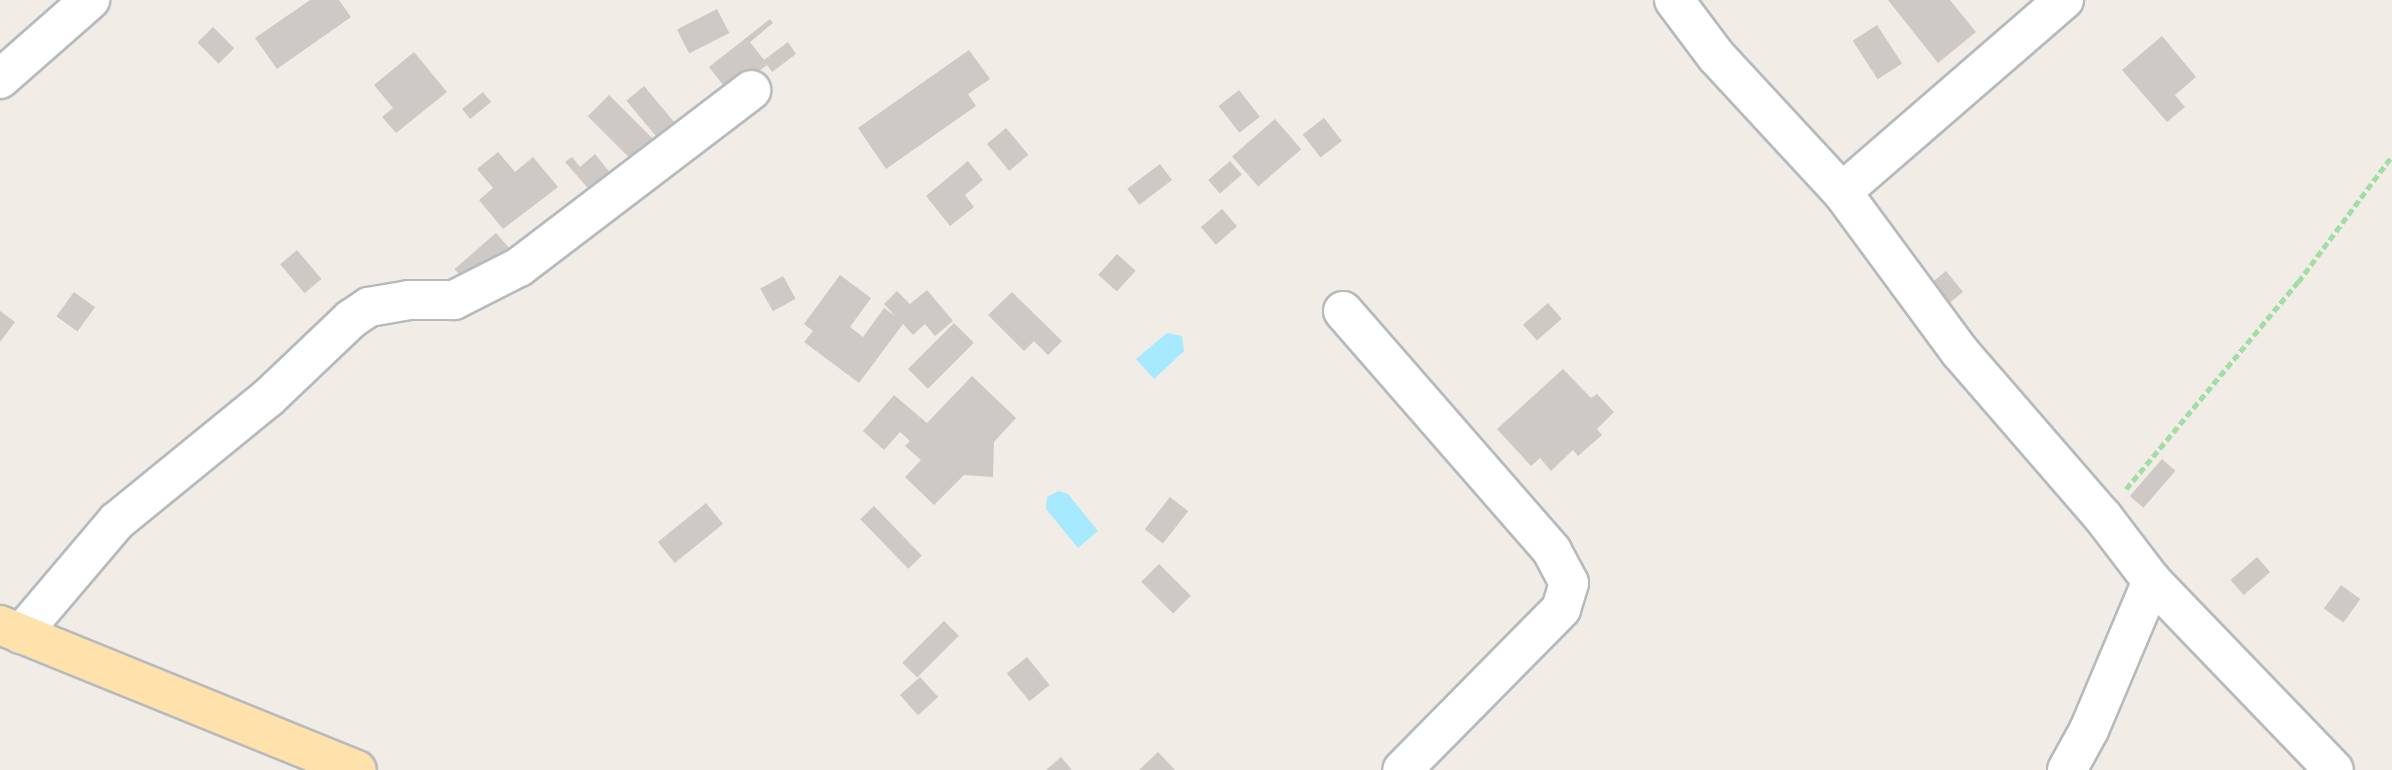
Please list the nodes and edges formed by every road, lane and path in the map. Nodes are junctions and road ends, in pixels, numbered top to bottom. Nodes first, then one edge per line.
1 (90, 0) edge
2 (1674, 0) edge
3 (2064, 0) edge
4 (0, 79) edge
5 (751, 90) dead end
6 (2392, 156) edge
7 (1842, 192) junction
8 (1343, 311) dead end
9 (2103, 517) junction
10 (2152, 581) junction
11 (11, 629) edge
12 (357, 770) edge
13 (1402, 770) edge
14 (2067, 770) edge
15 (2334, 770) edge

1 - 4 street
2 - 7 street
3 - 7 street
5 - 11 street
6 - 9 path
7 - 9 street
8 - 13 street
9 - 10 street
10 - 14 street
10 - 15 street
11 - 12 main road

